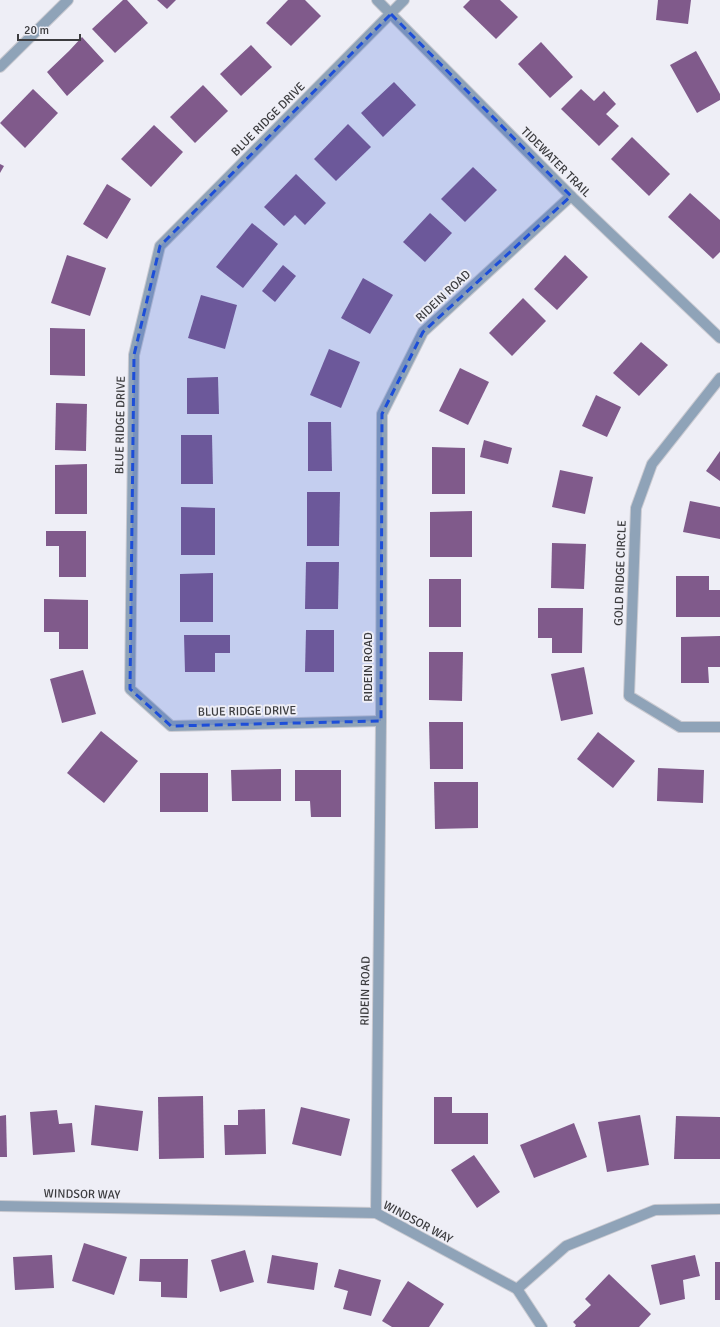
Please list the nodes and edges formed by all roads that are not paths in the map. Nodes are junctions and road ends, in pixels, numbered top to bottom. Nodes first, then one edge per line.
1 (68, 0) edge
2 (377, 0) edge
3 (404, 0) edge
4 (391, 14) junction
5 (0, 67) edge
6 (571, 196) junction
7 (720, 338) edge
8 (720, 378) edge
9 (381, 721) junction
10 (720, 727) edge
11 (0, 1206) edge
12 (720, 1209) edge
13 (376, 1213) junction
14 (517, 1289) junction
15 (542, 1327) edge

1 - 5 street
2 - 4 street, TIDEWATER TRAIL
3 - 4 street, BLUE RIDGE DRIVE
4 - 6 street, TIDEWATER TRAIL
4 - 9 street, BLUE RIDGE DRIVE
6 - 7 street, TIDEWATER TRAIL
6 - 9 street, RIDEIN ROAD
8 - 10 street, GOLD RIDGE CIRCLE
9 - 13 street, RIDEIN ROAD
11 - 13 street, WINDSOR WAY
12 - 14 street
13 - 14 street, WINDSOR WAY
14 - 15 street

